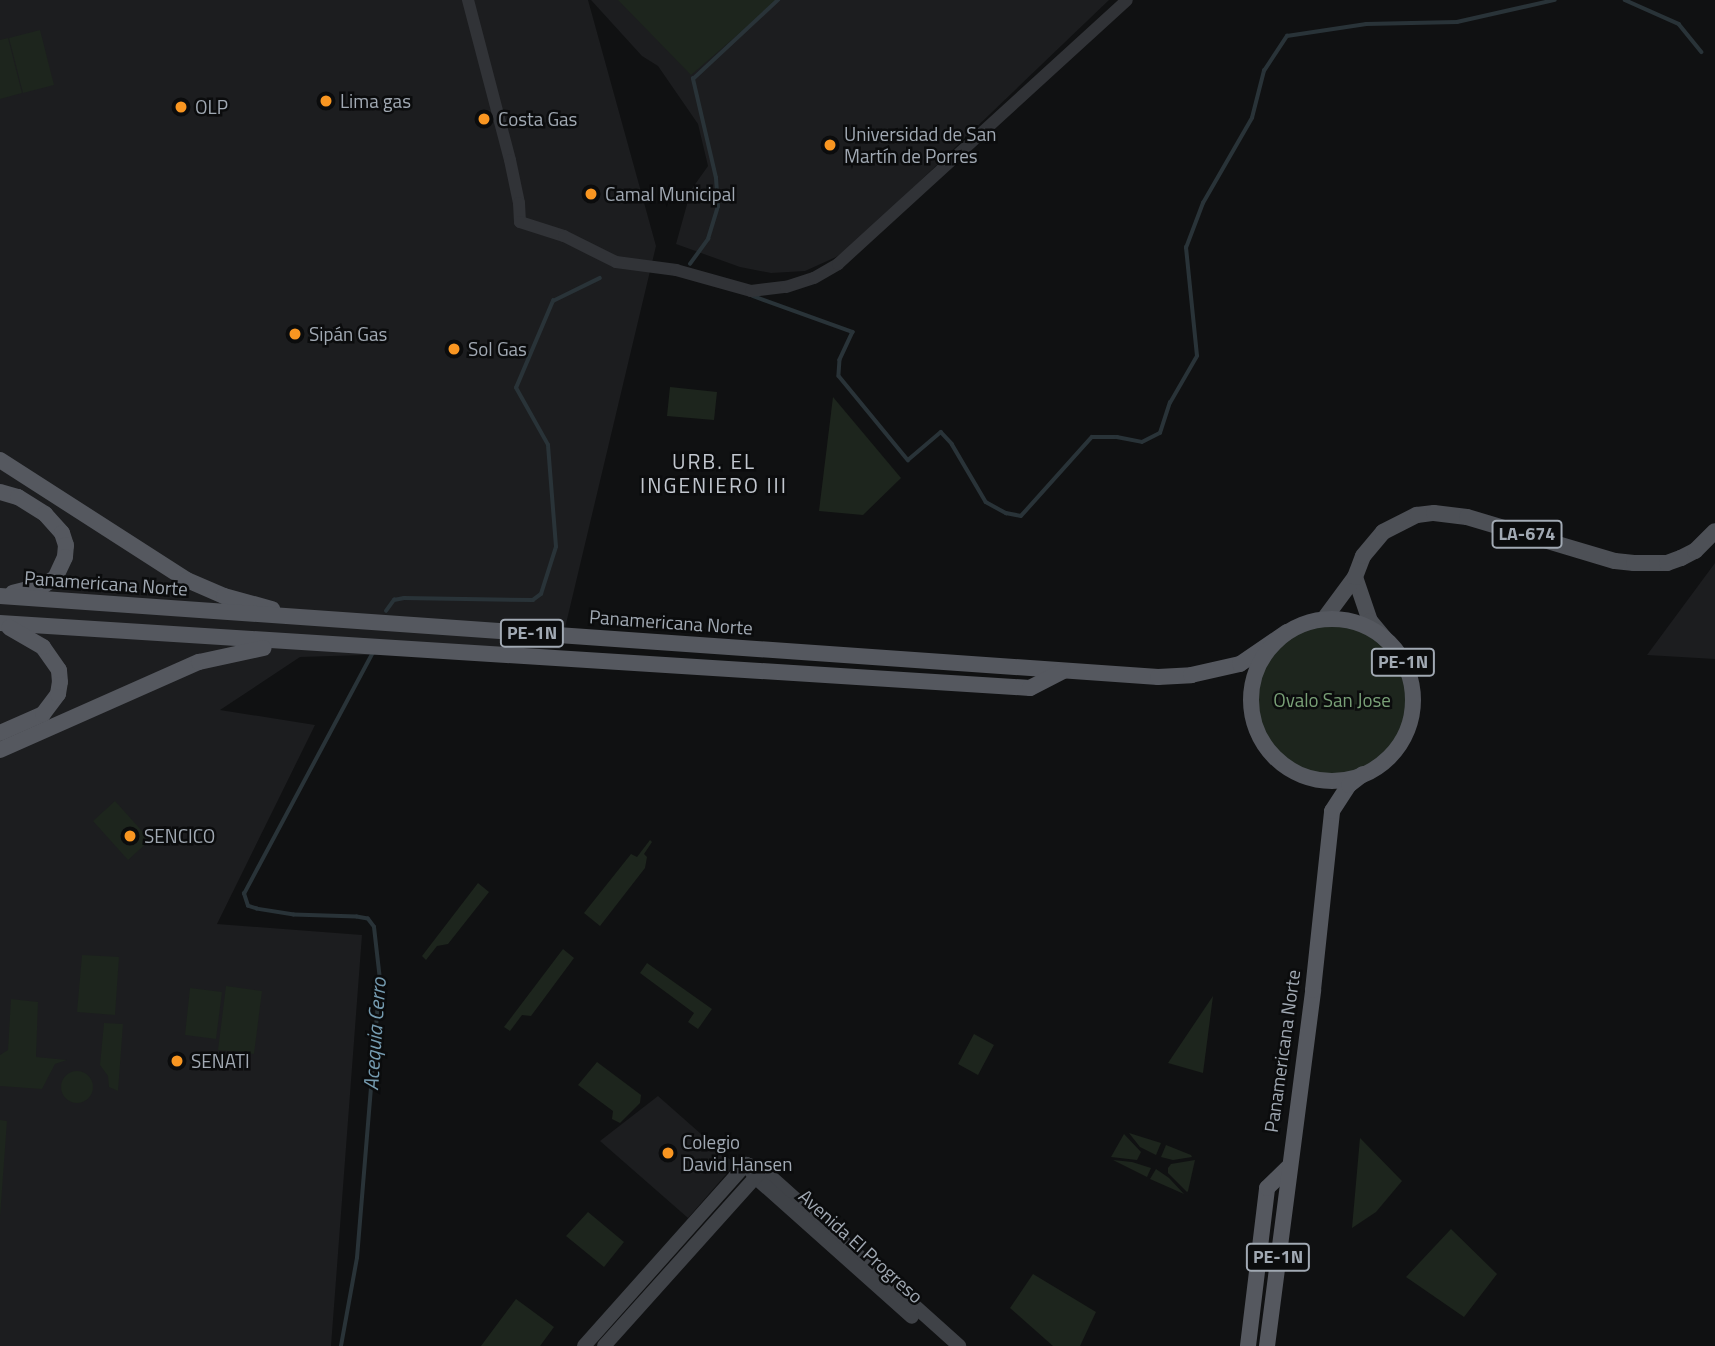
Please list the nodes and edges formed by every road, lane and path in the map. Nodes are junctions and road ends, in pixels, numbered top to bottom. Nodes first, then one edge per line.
1 (468, 0) edge
2 (1127, 0) edge
3 (0, 460) edge
4 (0, 492) edge
5 (1715, 531) edge
6 (1355, 577) junction
7 (1, 596) edge
8 (308, 619) junction
9 (1324, 619) junction
10 (0, 623) edge
11 (1287, 632) junction
12 (1385, 639) junction
13 (297, 643) junction
14 (1065, 670) junction
15 (0, 733) edge
16 (0, 750) edge
17 (1363, 774) junction
18 (1288, 1168) junction
19 (759, 1173) junction
20 (584, 1346) edge
21 (604, 1346) edge
22 (945, 1346) edge
23 (959, 1346) edge
24 (1248, 1346) edge
25 (1267, 1346) edge

1 - 2 street
3 - 8 highway
4 - 7 highway
5 - 6 main road, LA-674
6 - 9 main road, LA-674
6 - 12 main road
7 - 8 highway, Panamericana Norte / PE-1N
8 - 14 highway, Panamericana Norte / PE-1N
9 - 11 highway, PE-1N
9 - 12 highway, PE-1N
10 - 13 highway, PE-1N
10 - 15 highway
11 - 14 highway, Panamericana Norte / PE-1N
11 - 17 highway, PE-1N
12 - 17 highway, PE-1N
13 - 14 highway, PE-1N
13 - 16 highway
17 - 18 highway, Panamericana Norte / PE-1N
18 - 24 highway, PE-1N
18 - 25 highway, Panamericana Norte / PE-1N
19 - 20 main road, Avenida El Progreso
19 - 21 main road
19 - 22 main road, Avenida El Progreso
19 - 23 main road, Avenida El Progreso

